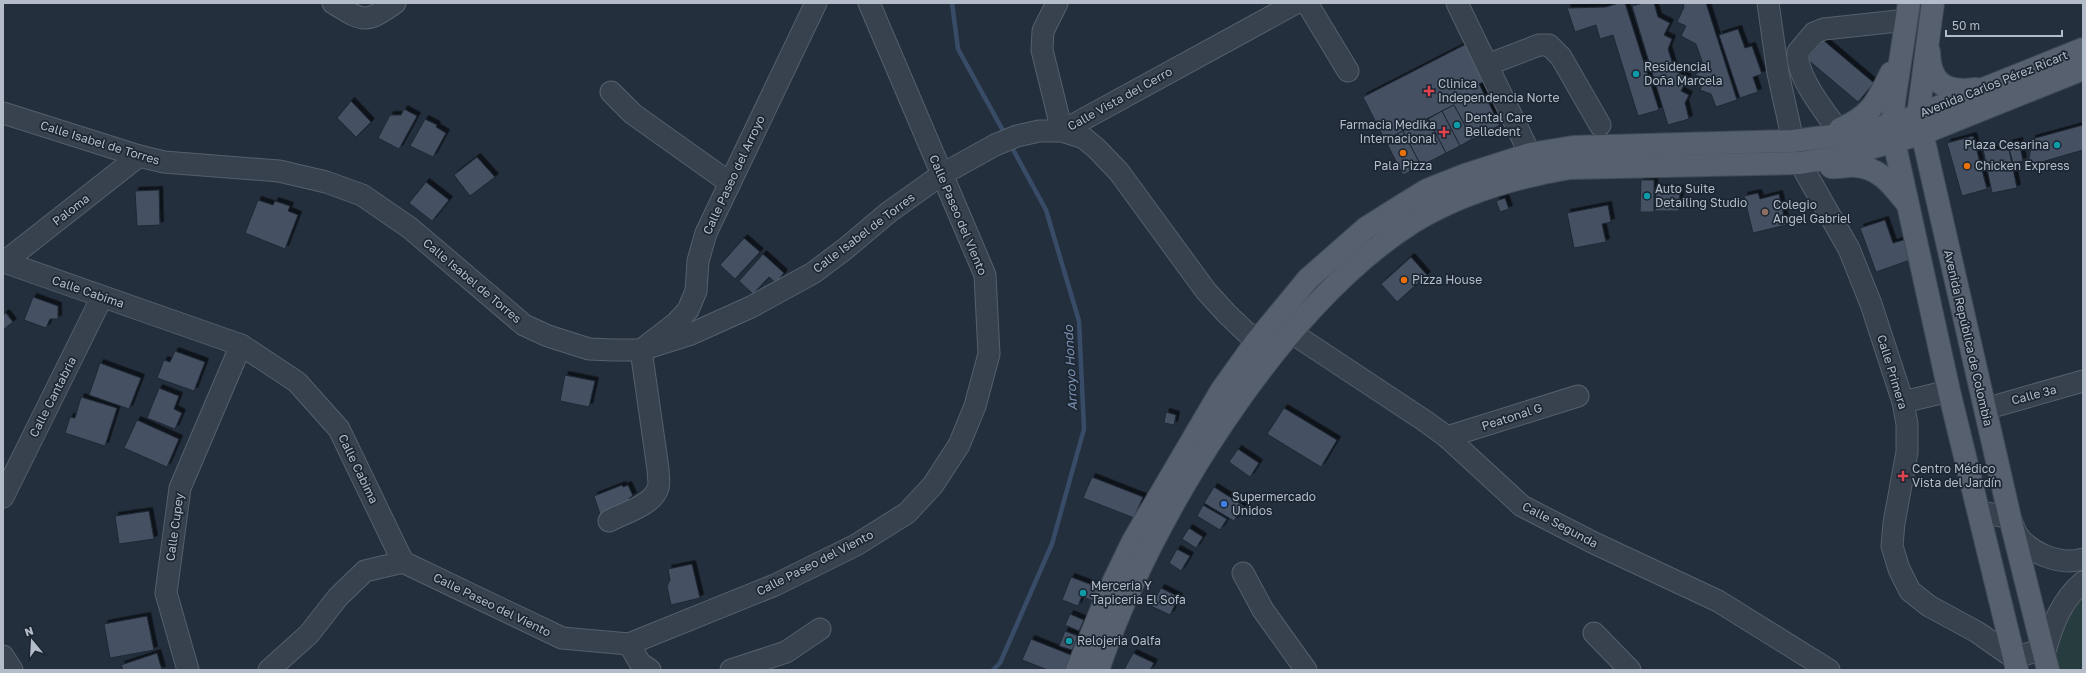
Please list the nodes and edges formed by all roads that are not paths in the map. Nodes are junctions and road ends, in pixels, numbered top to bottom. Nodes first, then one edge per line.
1 (333, 3) edge
2 (395, 3) edge
3 (816, 3) edge
4 (869, 3) edge
5 (1057, 3) edge
6 (1296, 3) edge
7 (1307, 3) edge
8 (1457, 3) edge
9 (1768, 3) edge
10 (1933, 3) edge
11 (1908, 11) edge
12 (1928, 41) junction
13 (1903, 49) junction
14 (2083, 49) edge
15 (1487, 65) junction
16 (2083, 69) edge
17 (1348, 71) dead end
18 (1985, 88) junction
19 (611, 92) dead end
20 (3, 113) edge
21 (1975, 114) junction
22 (1600, 125) dead end
23 (1907, 129) junction
24 (1838, 130) junction
25 (1062, 131) junction
26 (1799, 140) junction
27 (139, 156) junction
28 (1800, 163) junction
29 (1532, 164) junction
30 (1930, 172) junction
31 (941, 175) junction
32 (730, 183) junction
33 (1908, 205) junction
34 (4, 263) edge
35 (102, 297) junction
36 (1292, 333) junction
37 (1256, 342) junction
38 (241, 345) junction
39 (641, 350) junction
40 (1272, 357) junction
41 (2083, 381) edge
42 (1949, 391) junction
43 (1578, 396) dead end
44 (1903, 402) junction
45 (1985, 409) junction
46 (1447, 437) junction
47 (3, 497) edge
48 (1978, 511) junction
49 (2010, 518) junction
50 (609, 521) dead end
51 (2083, 559) edge
52 (403, 562) junction
53 (1243, 573) dead end
54 (2083, 582) edge
55 (820, 629) dead end
56 (1594, 633) dead end
57 (629, 644) junction
58 (3, 656) edge
59 (2046, 660) edge
60 (2016, 664) edge
61 (12, 670) edge
62 (188, 670) edge
63 (269, 670) edge
64 (650, 670) edge
65 (731, 670) edge
66 (1077, 670) edge
67 (1098, 670) edge
68 (1306, 670) edge
69 (1630, 670) edge
70 (1830, 670) edge

1 - 2 street
3 - 32 street, Calle Paseo del Arroyo
4 - 31 street, Calle Paseo del Viento
5 - 25 street, Calle Vista del Cerro
6 - 25 street, Calle Vista del Cerro
7 - 17 street
8 - 15 street
9 - 26 street
10 - 12 main road, Avenida República de Colombia
11 - 13 main road, Avenida República de Colombia
11 - 24 street
12 - 18 main road
12 - 23 main road, Avenida República de Colombia
13 - 23 main road, Avenida República de Colombia
13 - 24 main road
14 - 18 main road, Avenida Carlos Pérez Ricart
15 - 22 street
15 - 29 street
16 - 21 main road, Avenida Carlos Pérez Ricart
18 - 23 main road, Avenida Carlos Pérez Ricart
19 - 32 street
20 - 27 street, Calle Isabel de Torres
21 - 23 main road, Avenida Carlos Pérez Ricart
21 - 30 main road
23 - 26 main road
23 - 28 main road
23 - 30 main road, Avenida República de Colombia
23 - 33 main road, Avenida República de Colombia
24 - 26 main road
25 - 31 street, Calle Isabel de Torres
25 - 37 street
26 - 29 main road
27 - 34 street, Paloma
27 - 39 street, Calle Isabel de Torres
28 - 29 main road
28 - 33 main road
28 - 44 street, Calle Primera
29 - 36 main road
29 - 37 main road
30 - 45 main road, Avenida República de Colombia
31 - 39 street, Calle Isabel de Torres
31 - 57 street, Calle Paseo del Viento
32 - 39 street, Calle Paseo del Arroyo
33 - 42 main road, Avenida República de Colombia
34 - 35 street, Calle Cabima
35 - 38 street, Calle Cabima
35 - 47 street, Calle Cantabria
36 - 40 main road
36 - 46 street, Calle Segunda
37 - 40 street
37 - 66 main road
38 - 52 street, Calle Cabima
38 - 62 street, Calle Cupey
39 - 50 street
40 - 67 main road
41 - 45 street, Calle 3a
42 - 44 street
42 - 48 main road, Avenida República de Colombia
43 - 46 street, Peatonal G
44 - 60 street, Calle Primera
45 - 49 main road, Avenida República de Colombia
46 - 70 street, Calle Segunda
48 - 49 street
48 - 60 main road, Avenida República de Colombia
49 - 51 street
49 - 59 main road, Avenida República de Colombia
52 - 57 street, Calle Paseo del Viento
52 - 63 street
53 - 68 street
54 - 59 street
55 - 65 street
56 - 69 street
57 - 64 street
58 - 61 street
59 - 60 street

